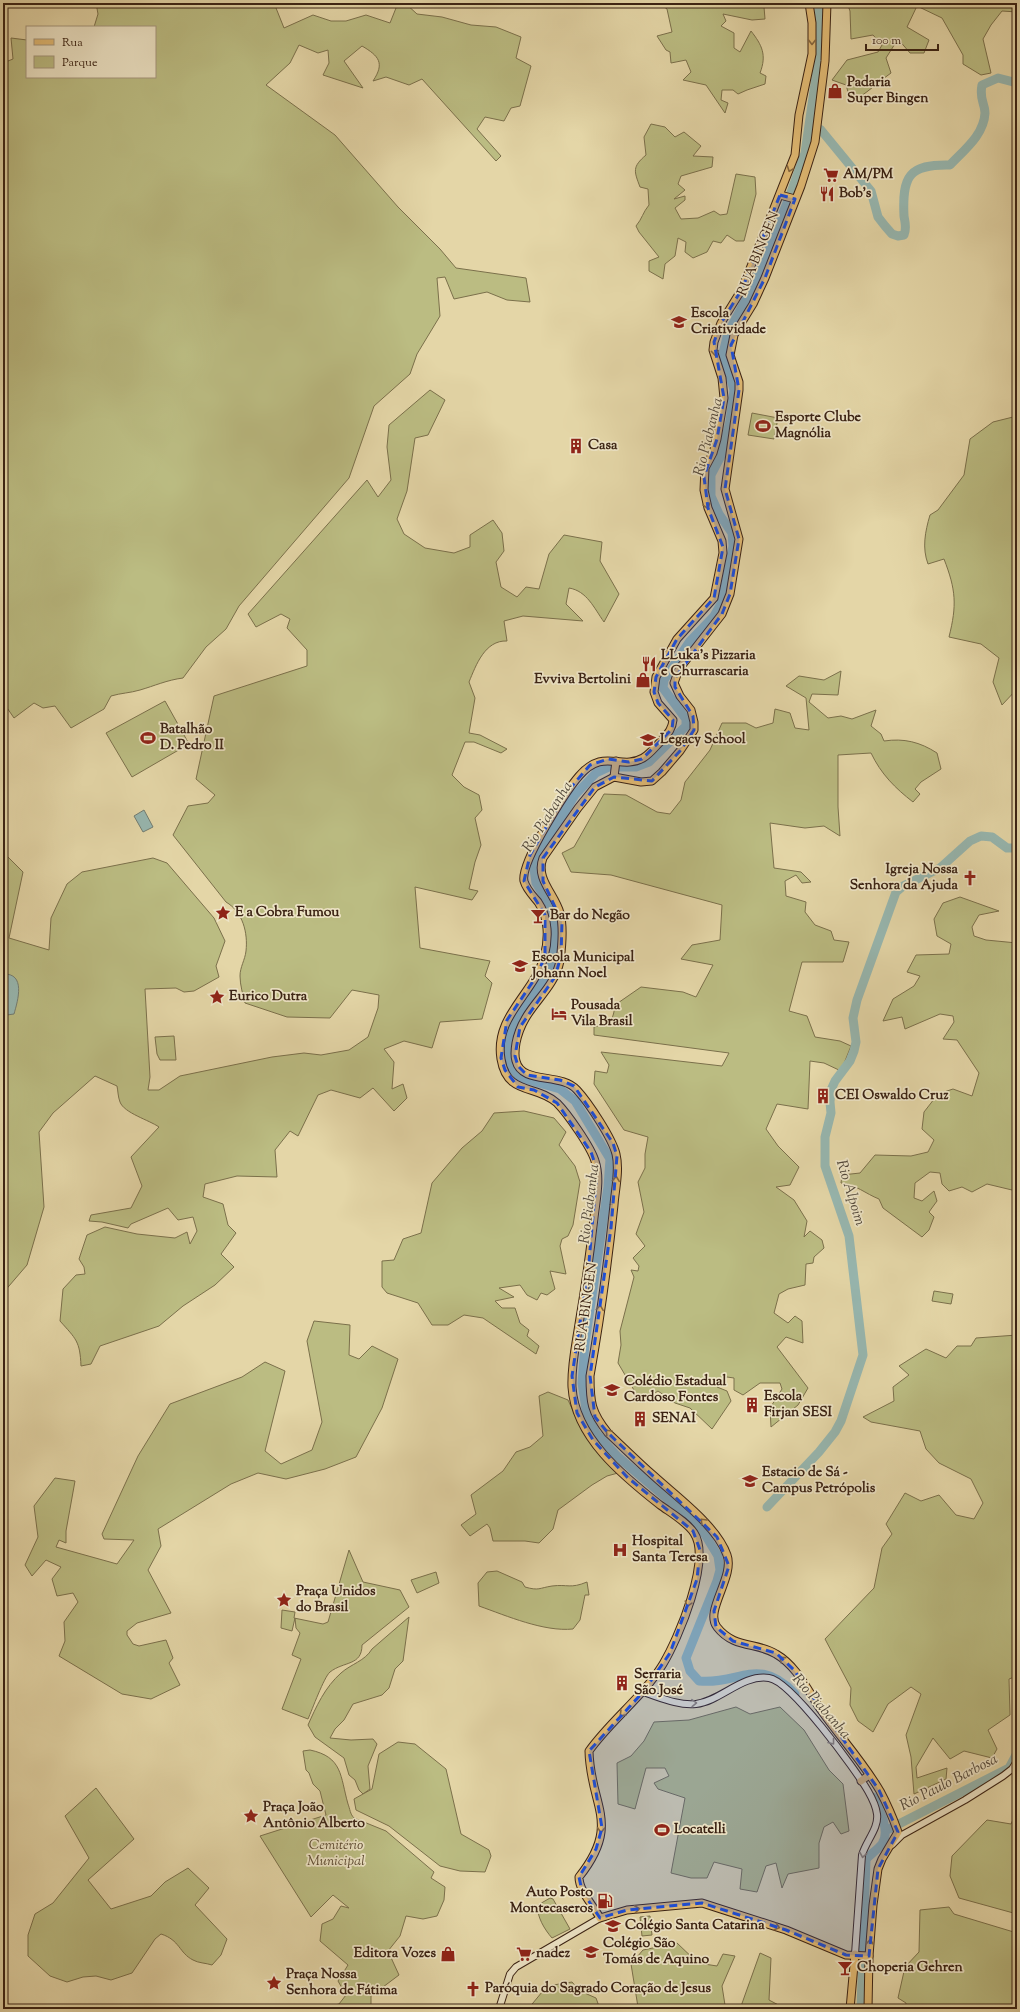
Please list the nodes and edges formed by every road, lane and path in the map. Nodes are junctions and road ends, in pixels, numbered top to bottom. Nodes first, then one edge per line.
1 (809, 3) edge
2 (826, 3) edge
3 (780, 195) junction
4 (795, 199) junction
5 (616, 761) junction
6 (614, 777) junction
7 (535, 1076) junction
8 (534, 1090) junction
9 (643, 1692) junction
10 (1017, 1761) edge
11 (869, 1775) junction
12 (861, 1781) junction
13 (900, 1833) junction
14 (600, 1918) junction
15 (855, 1954) junction
16 (869, 1956) junction
17 (499, 2009) edge
18 (850, 2009) edge
19 (868, 2009) edge

1 -> 3 main road, RUA BINGEN
2 - 4 main road, RUA BINGEN
3 - 4 main road
3 -> 5 main road, RUA BINGEN
4 - 6 main road, RUA BINGEN
5 - 6 main road
5 - 8 main road, RUA BINGEN
6 - 7 main road, RUA BINGEN
7 - 8 main road
11 -> 7 main road, RUA BINGEN
8 -> 9 main road, RUA BINGEN
9 -> 12 main road
9 -> 14 main road, RUA BINGEN
10 - 13 main road
11 - 12 main road
11 - 13 main road
12 -> 15 main road
16 -> 13 main road
14 -> 15 main road
14 - 17 main road
15 - 16 main road
15 - 18 main road
16 - 19 main road

